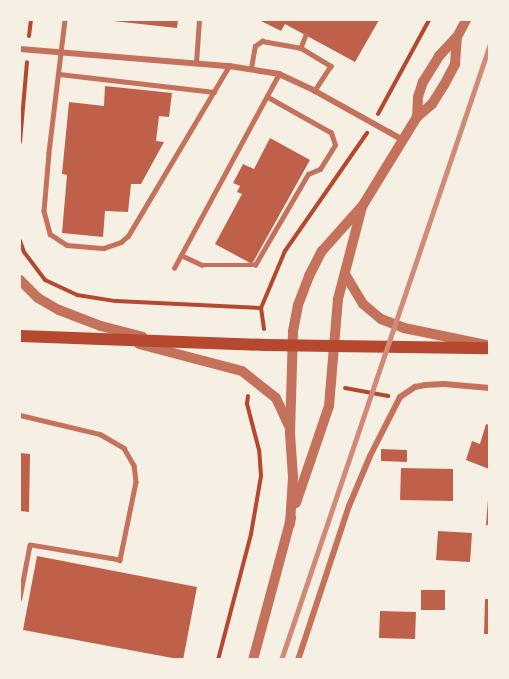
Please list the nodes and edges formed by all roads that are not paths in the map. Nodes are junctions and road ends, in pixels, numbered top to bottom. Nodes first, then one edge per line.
1 (65, 20) edge
2 (199, 20) edge
3 (466, 20) edge
4 (306, 35) dead end
5 (457, 37) junction
6 (301, 48) junction
7 (20, 49) edge
8 (62, 52) junction
9 (196, 63) junction
10 (229, 66) junction
11 (251, 68) junction
12 (59, 74) junction
13 (279, 74) junction
14 (315, 91) junction
15 (214, 92) junction
16 (267, 97) junction
17 (417, 117) junction
18 (402, 140) junction
19 (363, 205) junction
20 (181, 255) junction
21 (174, 268) dead end
22 (345, 274) junction
23 (20, 280) edge
24 (20, 336) edge
25 (123, 340) junction
26 (164, 342) junction
27 (292, 345) junction
28 (335, 346) junction
29 (489, 347) edge
30 (489, 388) edge
31 (20, 415) edge
32 (290, 433) junction
33 (290, 524) junction
34 (20, 598) edge
35 (252, 660) edge
36 (298, 660) edge

1 - 8 lane
2 - 9 lane
3 - 5 street
4 - 6 lane
5 - 17 street
5 - 17 street
6 - 11 lane
6 - 14 lane
7 - 8 street
8 - 9 street
8 - 12 lane
9 - 10 street
10 - 11 street
10 - 15 lane
11 - 13 street
12 - 15 lane
12 - 15 lane
13 - 14 street
13 - 16 lane
14 - 18 street
16 - 20 lane
16 - 20 lane
17 - 18 street
18 - 19 street
19 - 22 street
19 - 27 street
20 - 21 lane
22 - 28 street
22 - 29 street
23 - 26 street
24 - 25 main road
25 - 26 main road
25 - 32 street
26 - 27 main road
27 - 28 main road
27 - 32 street
28 - 29 main road
28 - 33 street
30 - 36 street
31 - 34 lane
32 - 33 street
33 - 35 street

